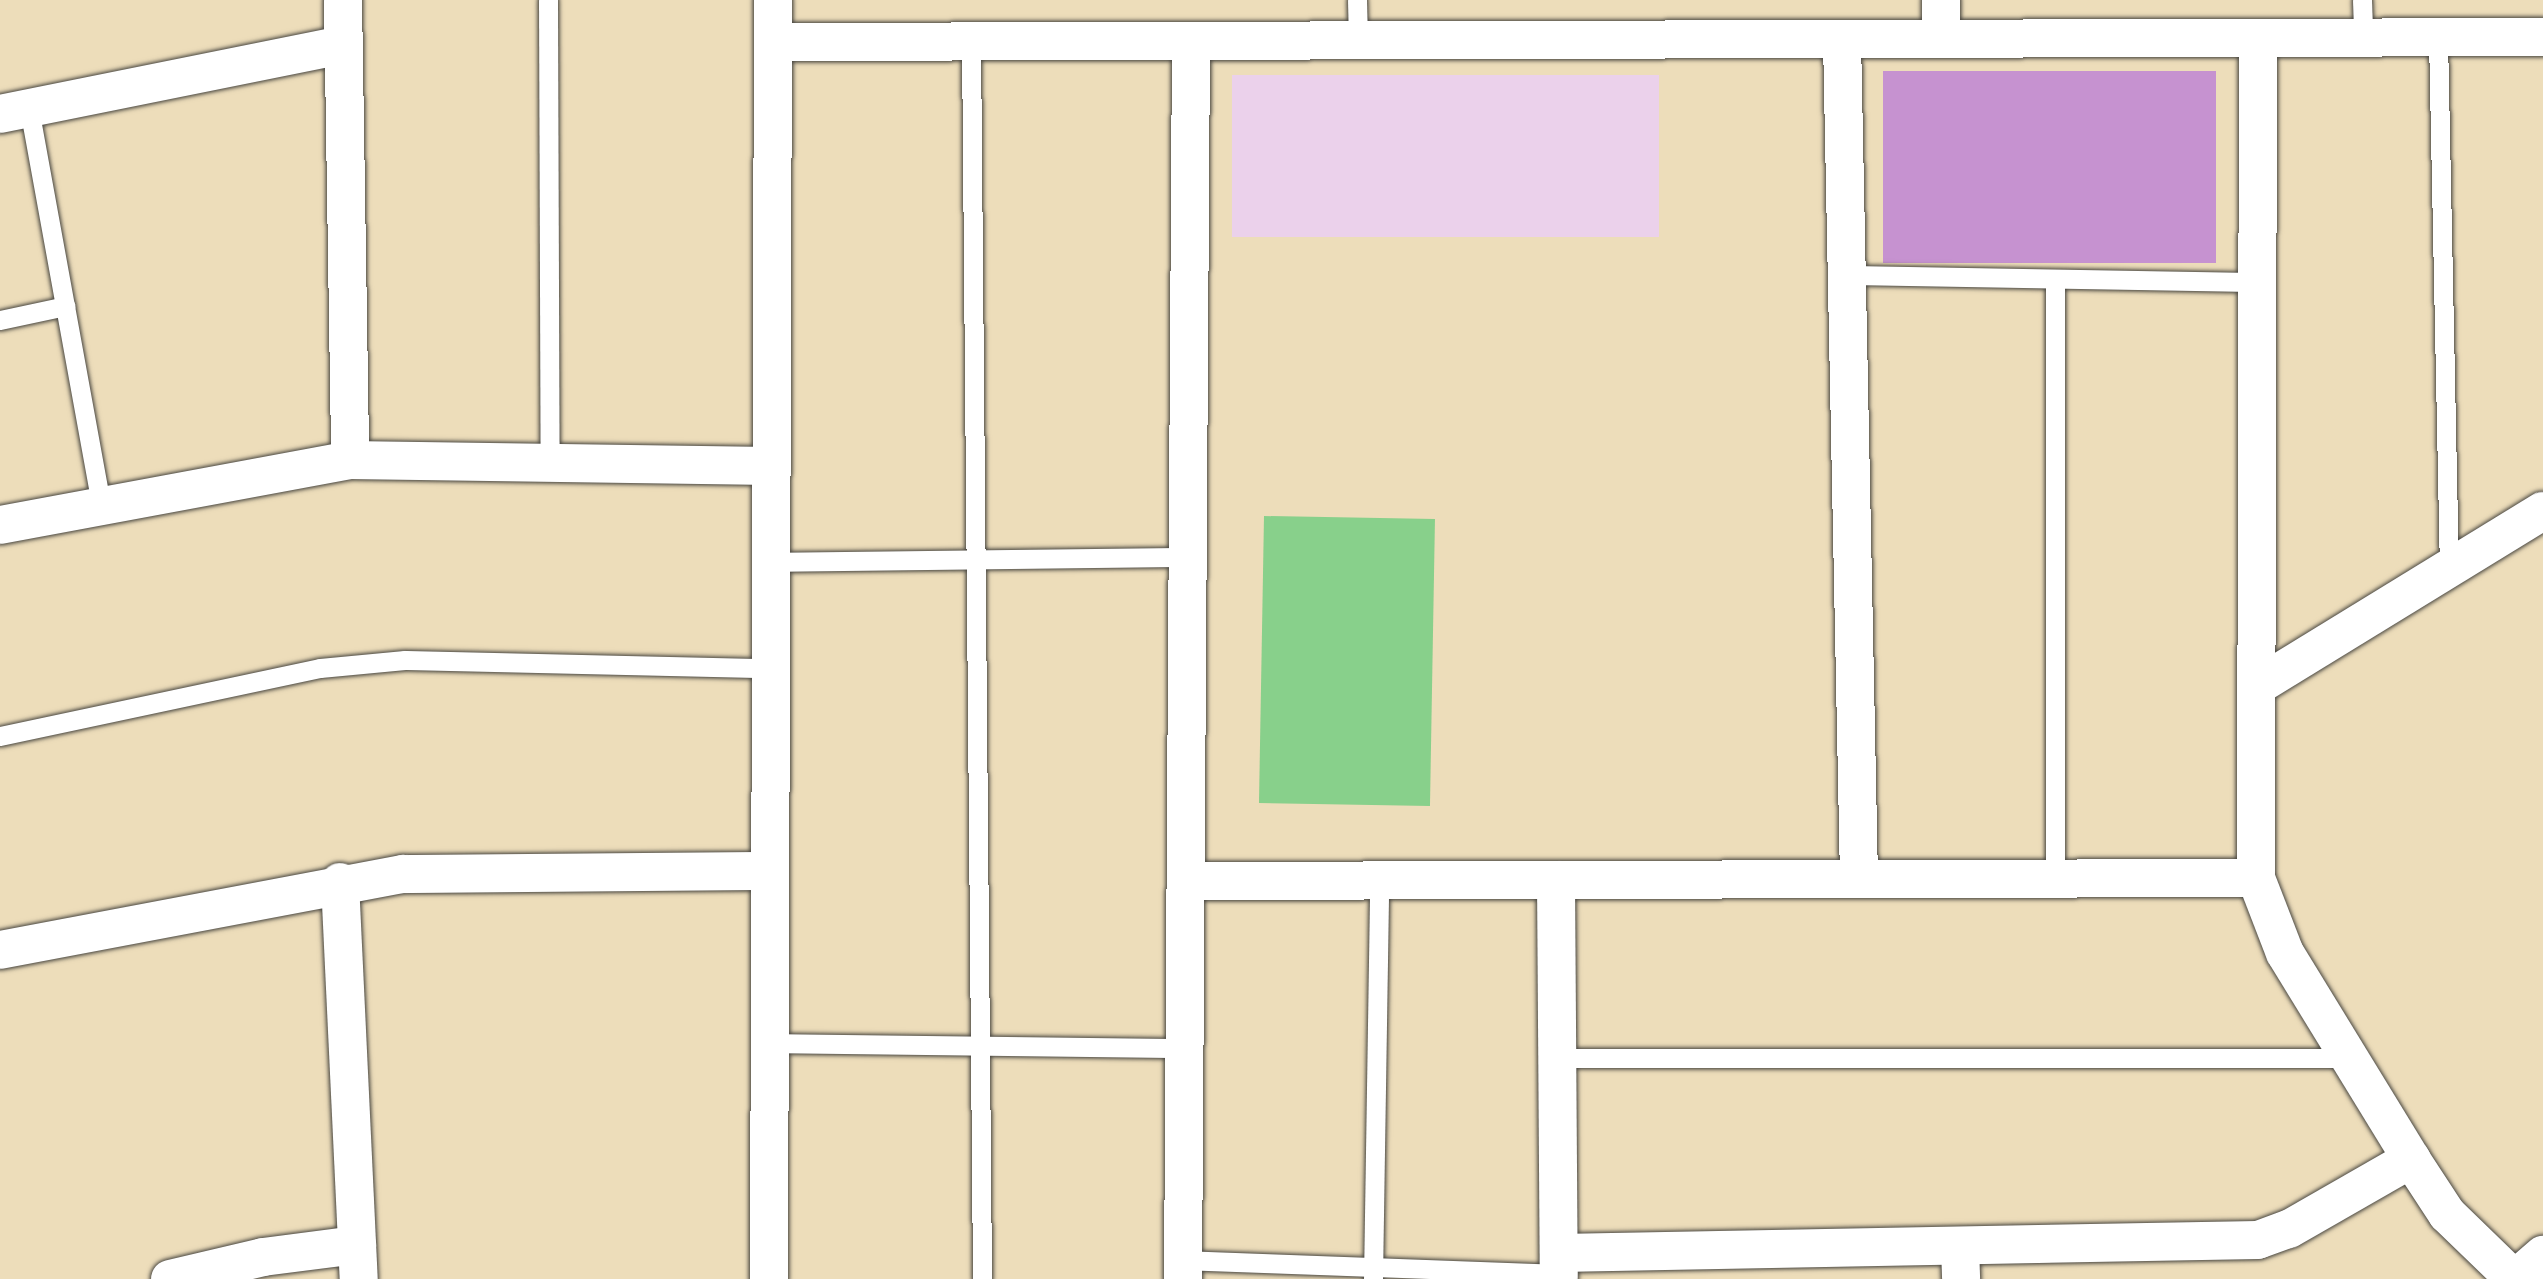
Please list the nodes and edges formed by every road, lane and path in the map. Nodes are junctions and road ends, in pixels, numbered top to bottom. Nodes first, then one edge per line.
1 (343, 0) edge
2 (548, 0) edge
3 (773, 0) edge
4 (1357, 0) edge
5 (1941, 0) edge
6 (2362, 0) edge
7 (2258, 37) junction
8 (2363, 37) junction
9 (2438, 37) junction
10 (2543, 37) edge
11 (1842, 39) junction
12 (1941, 39) junction
13 (1358, 40) junction
14 (971, 41) junction
15 (1191, 41) junction
16 (774, 42) junction
17 (343, 45) junction
18 (15, 111) edge
19 (1846, 275) junction
20 (2055, 279) junction
21 (2257, 282) junction
22 (66, 306) junction
23 (0, 320) edge
24 (349, 460) junction
25 (550, 461) junction
26 (770, 466) junction
27 (102, 506) junction
28 (2543, 511) edge
29 (0, 525) edge
30 (1189, 557) junction
31 (979, 560) junction
32 (770, 562) junction
33 (2449, 569) junction
34 (769, 668) junction
35 (2257, 686) junction
36 (0, 736) edge
37 (768, 872) junction
38 (2055, 878) junction
39 (2256, 878) junction
40 (1859, 879) junction
41 (1556, 880) junction
42 (1186, 881) junction
43 (1379, 881) junction
44 (340, 882) junction
45 (0, 950) edge
46 (771, 1043) junction
47 (979, 1046) junction
48 (1182, 1048) junction
49 (1558, 1058) junction
50 (2349, 1058) junction
51 (2412, 1159) junction
52 (2543, 1255) edge
53 (358, 1262) edge
54 (1961, 1263) edge
55 (1559, 1268) edge
56 (1183, 1270) edge
57 (1373, 1273) edge
58 (170, 1279) edge
59 (769, 1279) edge
60 (982, 1279) edge
61 (2515, 1279) edge

1 - 17 street
2 - 25 lane
3 - 16 street
4 - 13 lane
5 - 12 street
6 - 8 lane
7 - 8 street
7 - 12 street
7 - 21 street
8 - 9 street
9 - 10 street
9 - 33 lane
11 - 12 street
11 - 13 street
11 - 19 street
13 - 15 street
14 - 15 street
14 - 16 street
14 - 31 lane
15 - 30 street
16 - 26 street
17 - 18 street
17 - 24 street
18 - 22 lane
19 - 20 lane
19 - 40 street
20 - 21 lane
20 - 38 lane
21 - 35 street
22 - 23 lane
22 - 27 lane
24 - 25 street
24 - 27 street
25 - 26 street
26 - 32 street
27 - 29 street
28 - 33 street
30 - 31 lane
30 - 42 street
31 - 32 lane
31 - 47 lane
32 - 34 street
33 - 35 street
34 - 36 lane
34 - 37 street
35 - 39 street
37 - 44 street
37 - 46 street
38 - 39 street
38 - 40 street
39 - 50 street
40 - 41 street
41 - 43 street
41 - 49 street
42 - 43 street
42 - 48 street
43 - 57 lane
44 - 45 street
44 - 53 street
46 - 47 lane
46 - 59 street
47 - 48 lane
47 - 60 lane
48 - 56 street
49 - 50 lane
49 - 55 street
50 - 51 street
51 - 54 street
51 - 61 street
52 - 61 street
53 - 58 street
54 - 55 street
55 - 57 lane
56 - 57 lane

